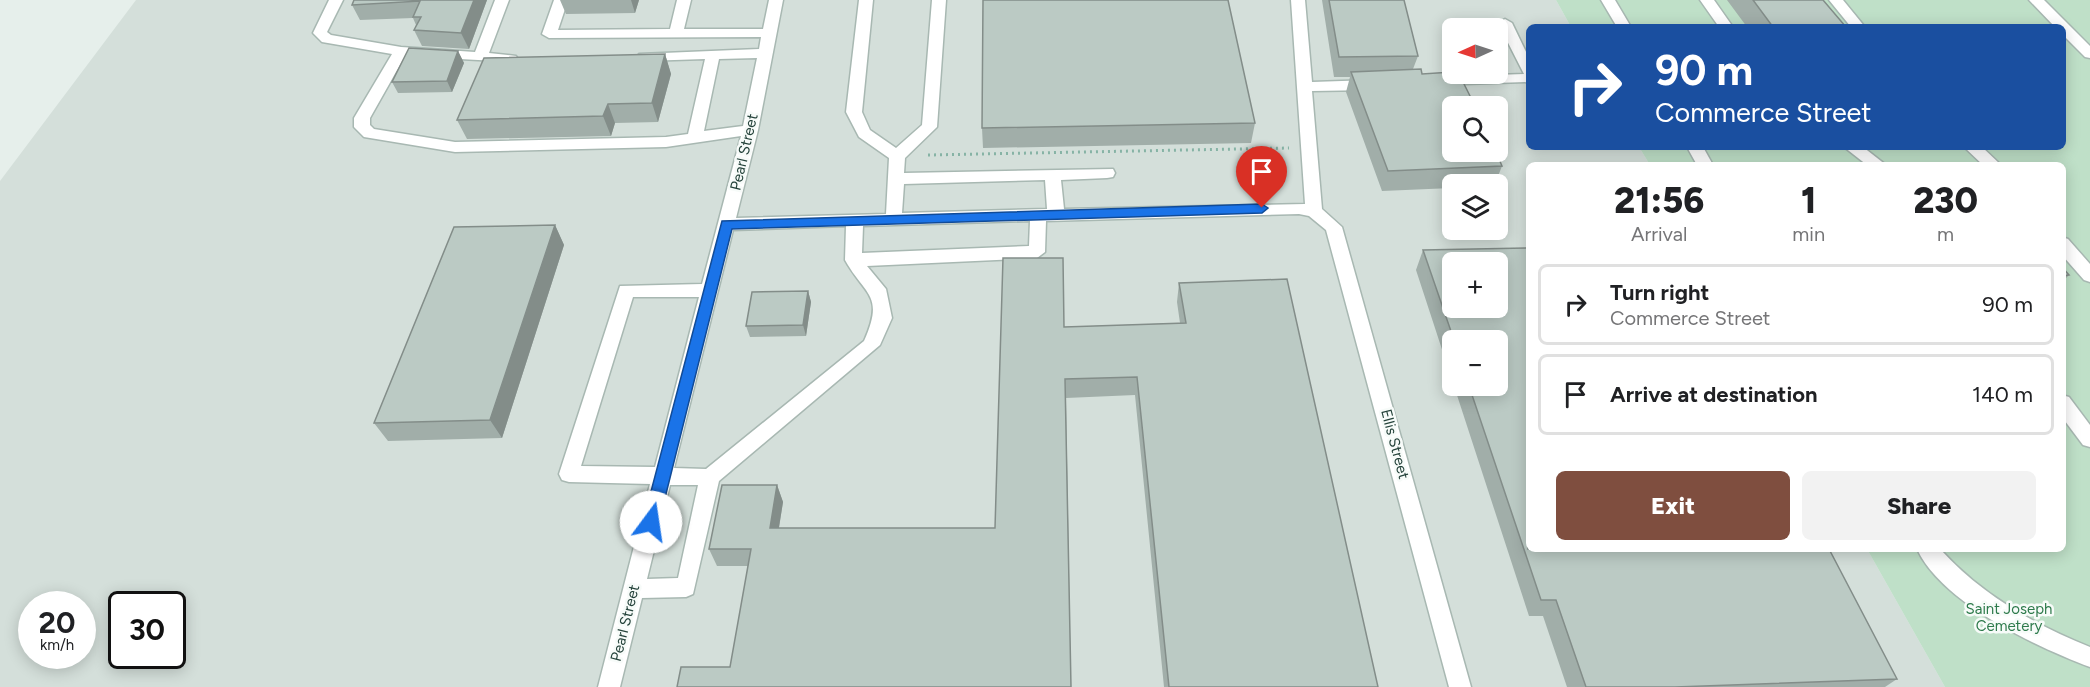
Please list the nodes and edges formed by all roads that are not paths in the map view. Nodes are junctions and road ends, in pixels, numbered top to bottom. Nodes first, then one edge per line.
1 (336, 0) edge
2 (502, 0) edge
3 (561, 0) edge
4 (684, 0) edge
5 (776, 0) edge
6 (866, 0) edge
7 (939, 0) edge
8 (1298, 0) edge
9 (1608, 0) edge
10 (1707, 0) edge
11 (1836, 0) edge
12 (2036, 0) edge
13 (1622, 24) edge
14 (1724, 24) edge
15 (1856, 24) edge
16 (2060, 24) edge
17 (1508, 29) edge
18 (2066, 30) edge
19 (676, 33) junction
20 (769, 33) junction
21 (401, 51) junction
22 (765, 53) junction
23 (2090, 54) edge
24 (713, 55) junction
25 (480, 57) junction
26 (624, 58) edge
27 (524, 59) edge
28 (1526, 66) edge
29 (1526, 78) edge
30 (1422, 82) edge
31 (1387, 84) edge
32 (1305, 87) junction
33 (750, 130) junction
34 (695, 138) junction
35 (1856, 150) edge
36 (1976, 150) edge
37 (897, 156) junction
38 (1874, 162) edge
39 (1990, 162) edge
40 (1107, 173) dead end
41 (1053, 174) junction
42 (896, 179) junction
43 (1314, 211) junction
44 (1038, 215) junction
45 (1056, 215) junction
46 (894, 220) junction
47 (855, 222) junction
48 (727, 225) junction
49 (2066, 248) edge
50 (853, 260) junction
51 (2090, 276) edge
52 (709, 290) junction
53 (2066, 407) edge
54 (2090, 438) edge
55 (662, 477) junction
56 (710, 477) junction
57 (1930, 552) edge
58 (634, 589) junction
59 (2090, 657) edge
60 (609, 687) edge
61 (1460, 687) edge

1 - 21 street
2 - 25 street
3 - 19 street
4 - 19 street
5 - 20 street, Pearl Street
6 - 37 street
7 - 37 street
8 - 32 street
9 - 13 street
10 - 14 street
11 - 15 street
12 - 16 street
17 - 28 street
18 - 23 street
19 - 20 street
20 - 22 street, Pearl Street
21 - 25 street
21 - 34 street
22 - 24 street
22 - 33 street, Pearl Street
24 - 26 street
24 - 34 street
25 - 27 street
29 - 30 street
31 - 32 street
32 - 43 street
33 - 34 street
33 - 48 street, Pearl Street
35 - 38 street
36 - 39 street
37 - 42 street
40 - 41 street
41 - 42 street
41 - 45 street
42 - 46 street
43 - 45 street
43 - 61 street, Ellis Street
44 - 45 street
44 - 46 street
44 - 50 street
46 - 47 street
47 - 48 street
47 - 50 street
48 - 52 street, Pearl Street
49 - 51 street
50 - 56 street
52 - 55 street, Pearl Street
52 - 55 street
53 - 54 street
55 - 56 street
55 - 58 street, Pearl Street
56 - 58 street
57 - 59 street
58 - 60 street, Pearl Street

